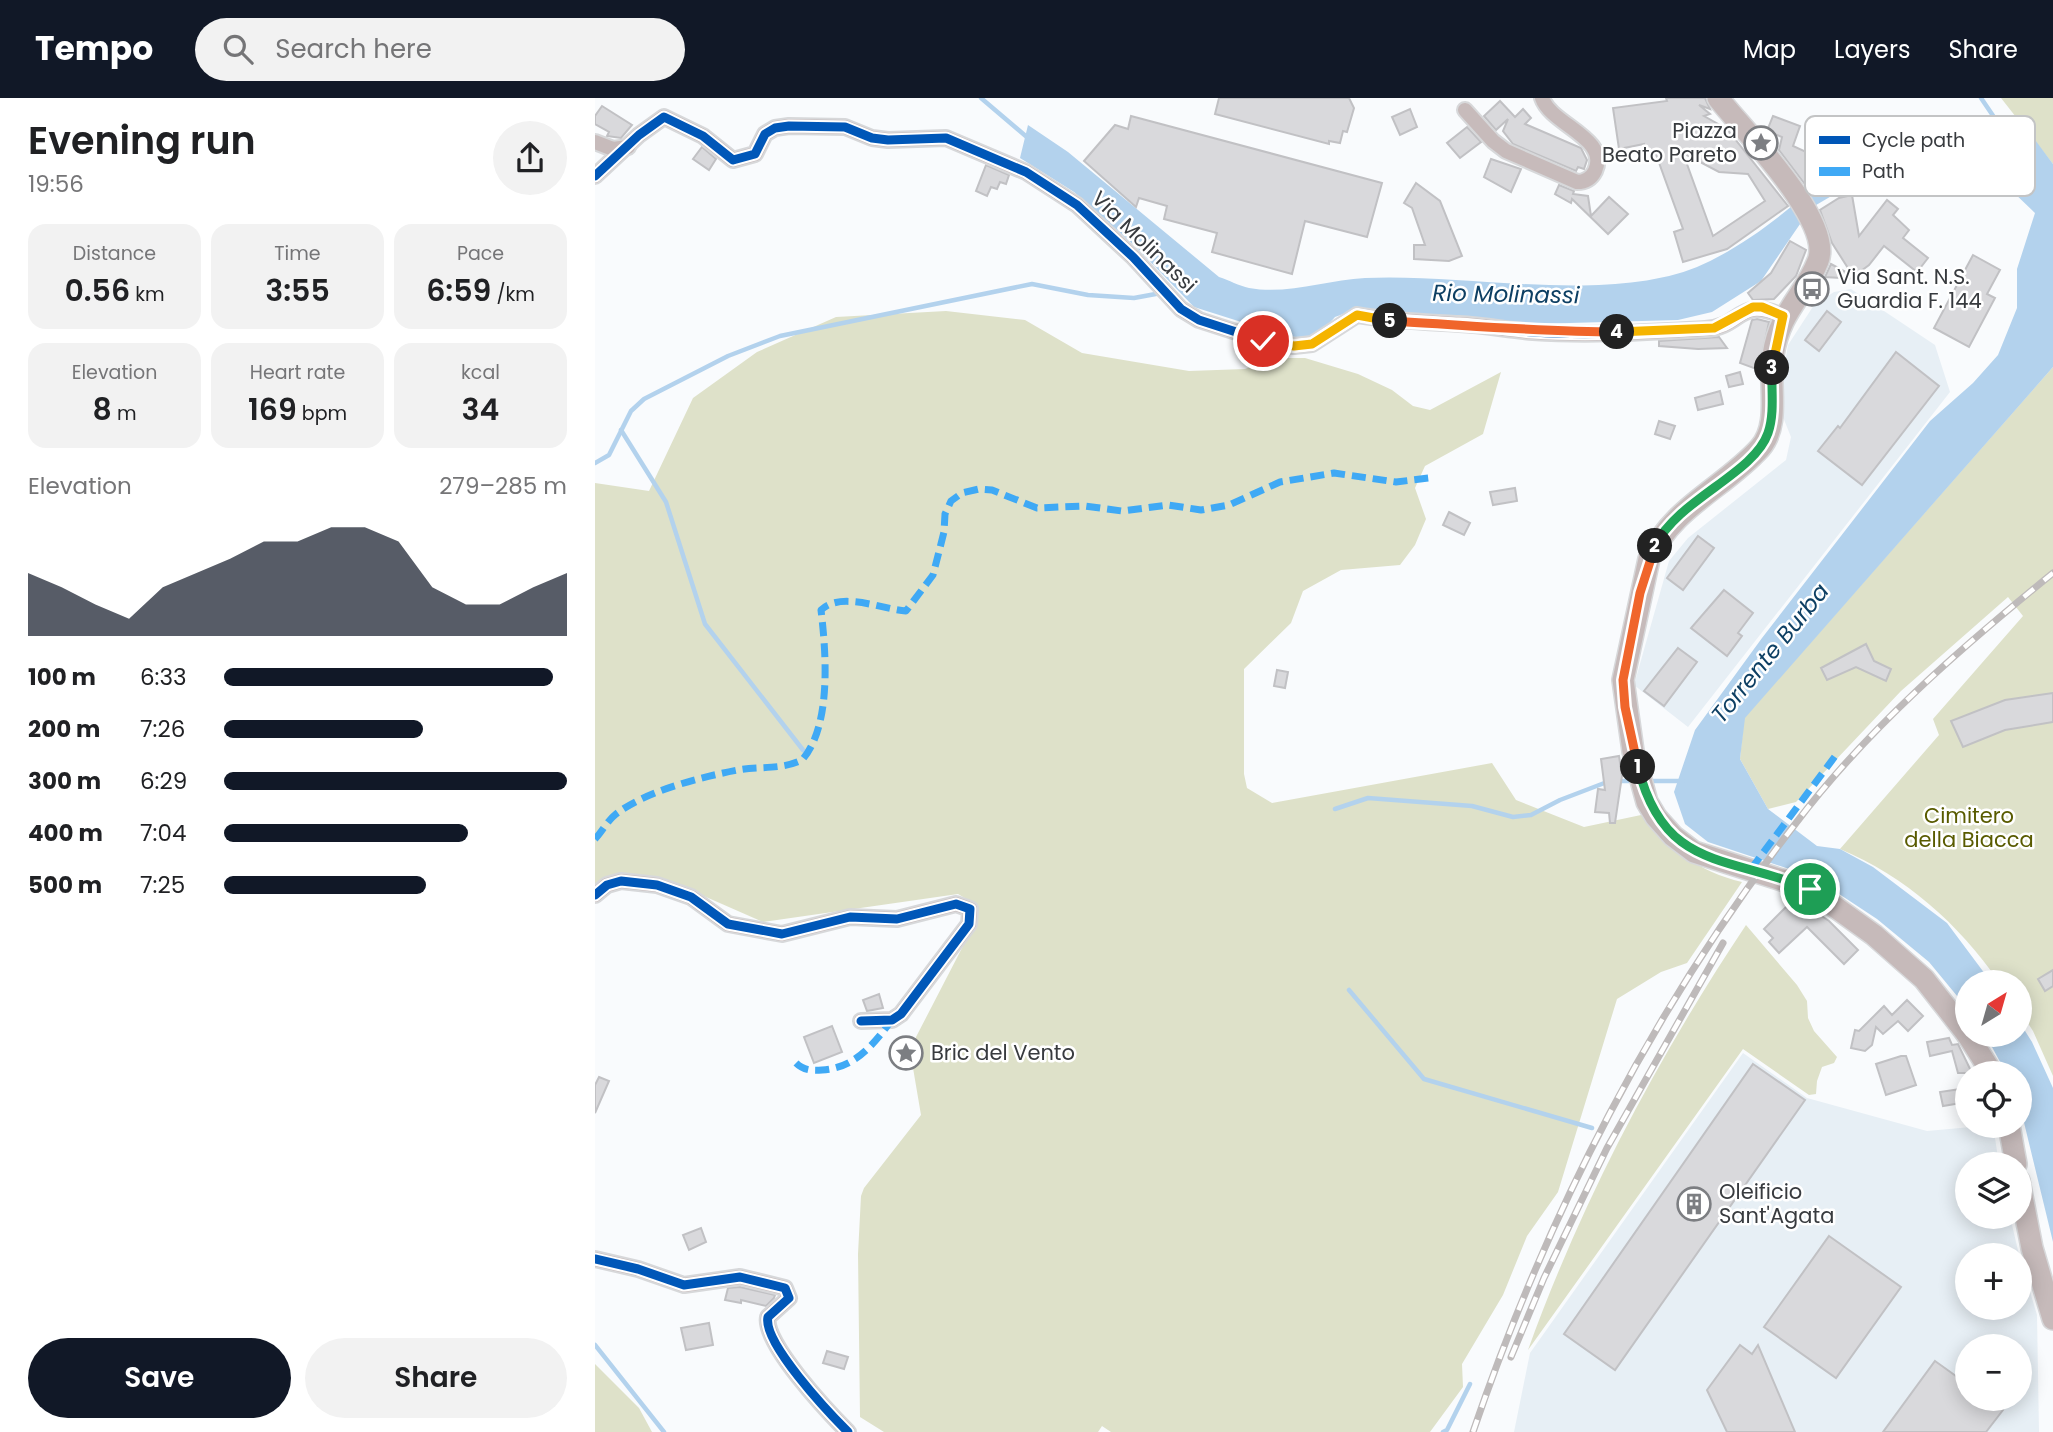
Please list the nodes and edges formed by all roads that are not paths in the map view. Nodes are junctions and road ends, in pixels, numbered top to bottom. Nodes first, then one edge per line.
1 (1542, 98) edge
2 (1718, 98) edge
3 (1465, 110) dead end
4 (595, 142) edge
5 (628, 148) junction
6 (595, 176) edge
7 (1783, 316) junction
8 (595, 895) edge
9 (1955, 1019) edge
10 (861, 1021) dead end
11 (2028, 1229) edge
12 (595, 1259) edge
13 (2053, 1318) edge
14 (848, 1432) edge

1 - 3 street
2 - 7 main road
4 - 5 street
5 - 6 street
5 - 7 street, Via Molinassi
7 - 9 main road
8 - 10 street
11 - 13 main road
12 - 14 street

